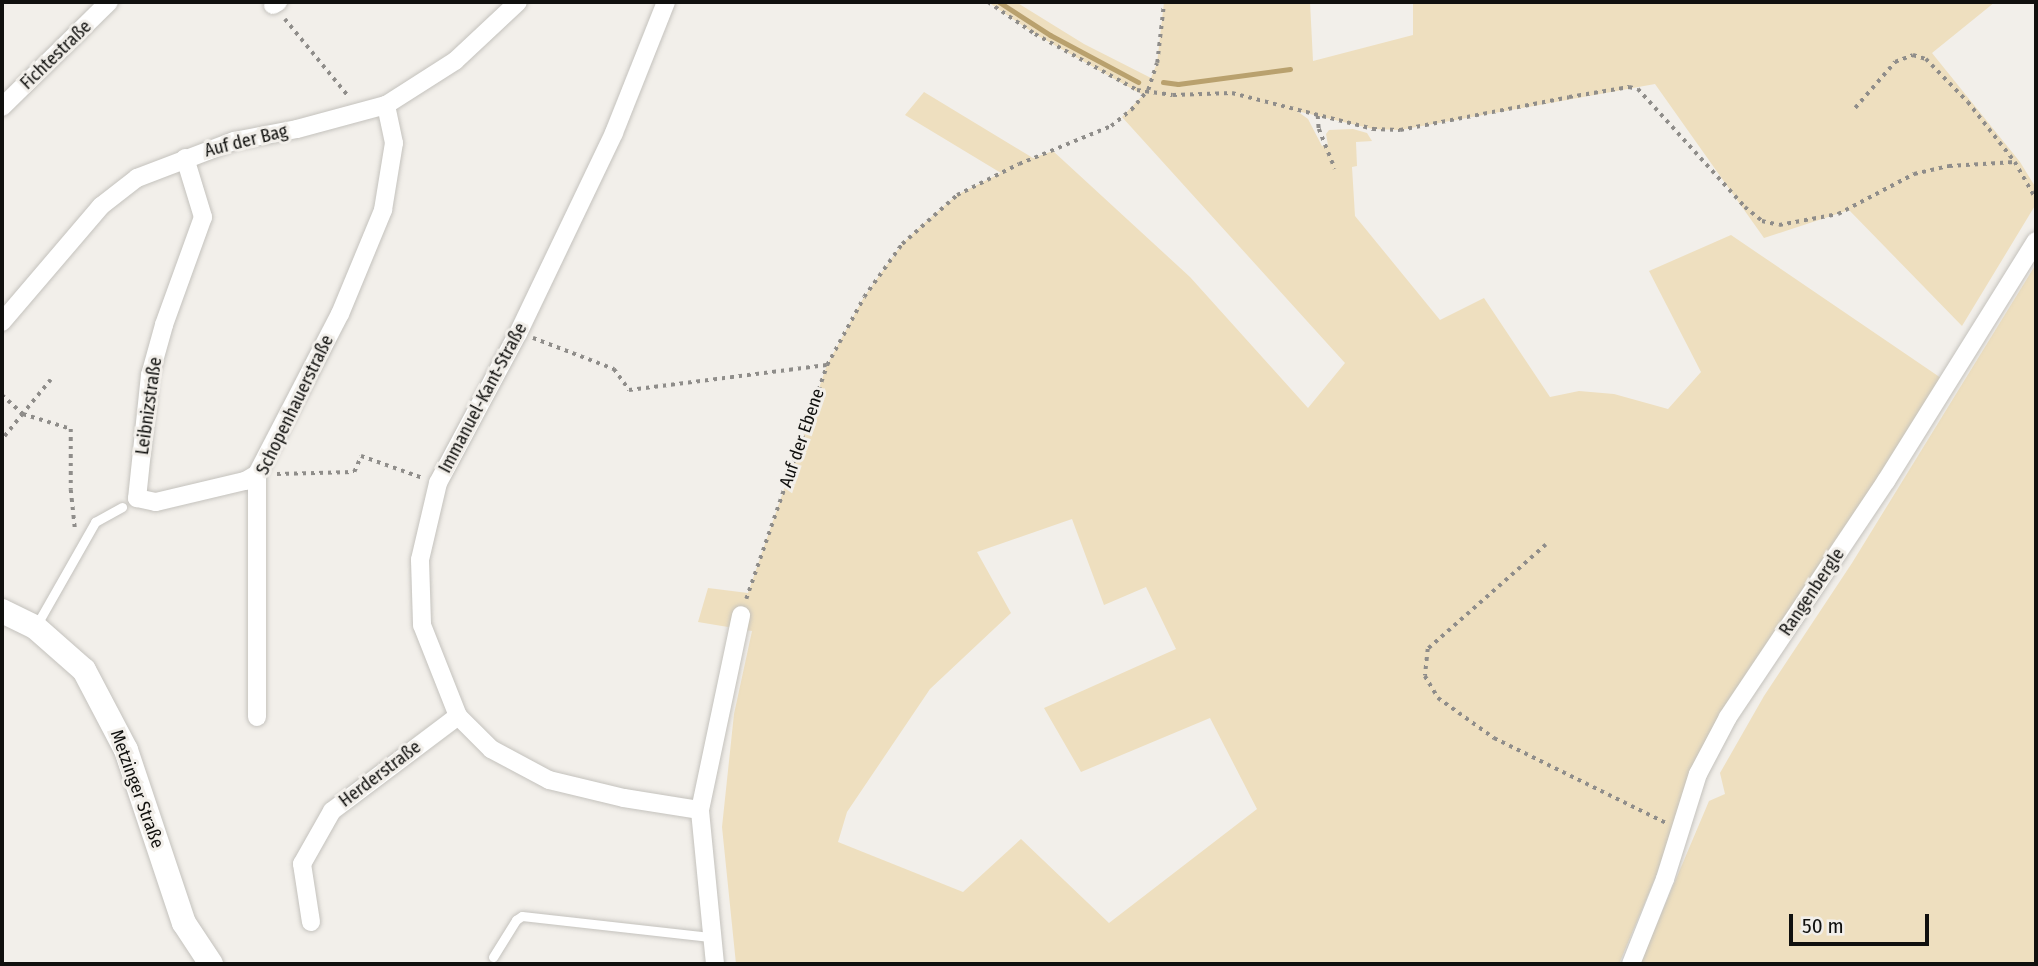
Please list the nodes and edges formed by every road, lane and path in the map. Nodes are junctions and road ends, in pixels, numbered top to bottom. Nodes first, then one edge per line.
1 (108, 2) edge
2 (518, 2) edge
3 (666, 2) edge
4 (988, 2) edge
5 (1164, 2) edge
6 (276, 4) edge
7 (1148, 90) junction
8 (387, 105) junction
9 (2, 107) edge
10 (1855, 108) dead end
11 (362, 112) junction
12 (1318, 116) junction
13 (185, 158) junction
14 (2015, 162) junction
15 (1335, 169) dead end
16 (2036, 199) edge
17 (2036, 241) edge
18 (2, 322) edge
19 (518, 333) junction
20 (827, 365) junction
21 (51, 380) dead end
22 (2, 395) edge
23 (23, 414) junction
24 (2, 440) edge
25 (257, 474) junction
26 (438, 483) junction
27 (122, 507) dead end
28 (83, 544) junction
29 (1546, 544) dead end
30 (2, 611) edge
31 (741, 615) joint
32 (36, 627) junction
33 (458, 716) junction
34 (257, 718) dead end
35 (700, 810) junction
36 (1681, 830) junction
37 (312, 922) dead end
38 (710, 937) junction
39 (493, 957) dead end
40 (211, 964) edge
41 (715, 964) edge
42 (1630, 964) edge

1 - 9 street, Fichtestraße
2 - 8 street, Auf der Bag
3 - 19 street, Immanuel-Kant-Straße
4 - 7 path
5 - 7 path
6 - 11 path
7 - 12 path
7 - 20 path, Auf der Ebene
8 - 11 street, Auf der Bag
8 - 25 street, Schopenhauerstraße
10 - 14 path
11 - 13 street, Auf der Bag
12 - 14 path
12 - 15 path
13 - 18 street, Auf der Bag
13 - 25 street, Leibnizstraße
14 - 16 path
17 - 36 street, Rangenbergle
19 - 20 path
19 - 26 street, Immanuel-Kant-Straße
20 - 31 path, Auf der Ebene
21 - 23 path
22 - 23 path
23 - 24 path
23 - 28 path
25 - 26 path
25 - 34 street, Schopenhauerstraße
26 - 33 street, Immanuel-Kant-Straße
27 - 28 lane
28 - 32 lane
29 - 36 path
30 - 32 main road, Metzinger Straße
31 - 35 street
32 - 40 main road, Metzinger Straße
33 - 35 street, Immanuel-Kant-Straße
33 - 37 street, Herderstraße
35 - 38 street
36 - 42 street, Rangenbergle
38 - 39 lane
38 - 41 street

